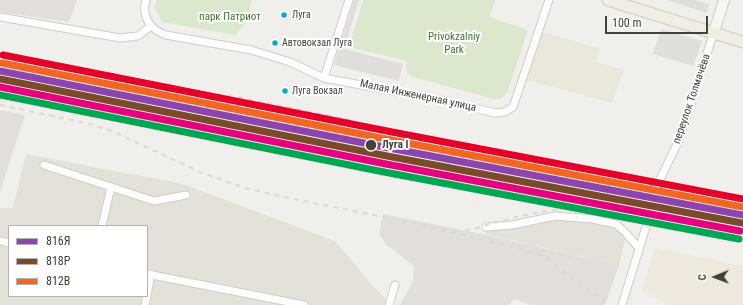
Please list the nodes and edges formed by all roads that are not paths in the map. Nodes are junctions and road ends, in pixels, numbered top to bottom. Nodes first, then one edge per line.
1 (146, 0) edge
2 (349, 0) edge
3 (550, 0) edge
4 (608, 0) edge
5 (724, 0) edge
6 (0, 17) edge
7 (151, 26) junction
8 (714, 32) junction
9 (743, 42) edge
10 (324, 78) junction
11 (44, 165) dead end
12 (111, 187) junction
13 (653, 194) dead end
14 (186, 195) dead end
15 (648, 220) dead end
16 (102, 225) edge
17 (486, 227) dead end
18 (638, 247) junction
19 (149, 274) edge
20 (148, 285) edge
21 (395, 285) dead end
22 (304, 305) edge
23 (389, 305) edge
24 (622, 305) edge

1 - 7 street
2 - 10 street
3 - 10 street, Малая Инженерная улица
4 - 8 main road
5 - 8 main road, переулок Толмачёва
6 - 7 street
7 - 10 street, Малая Инженерная улица
8 - 9 main road
8 - 13 street, переулок Толмачёва
11 - 12 street
12 - 14 street
12 - 16 street
15 - 18 street
17 - 18 street
18 - 24 street
19 - 20 street
19 - 22 street
21 - 23 street

